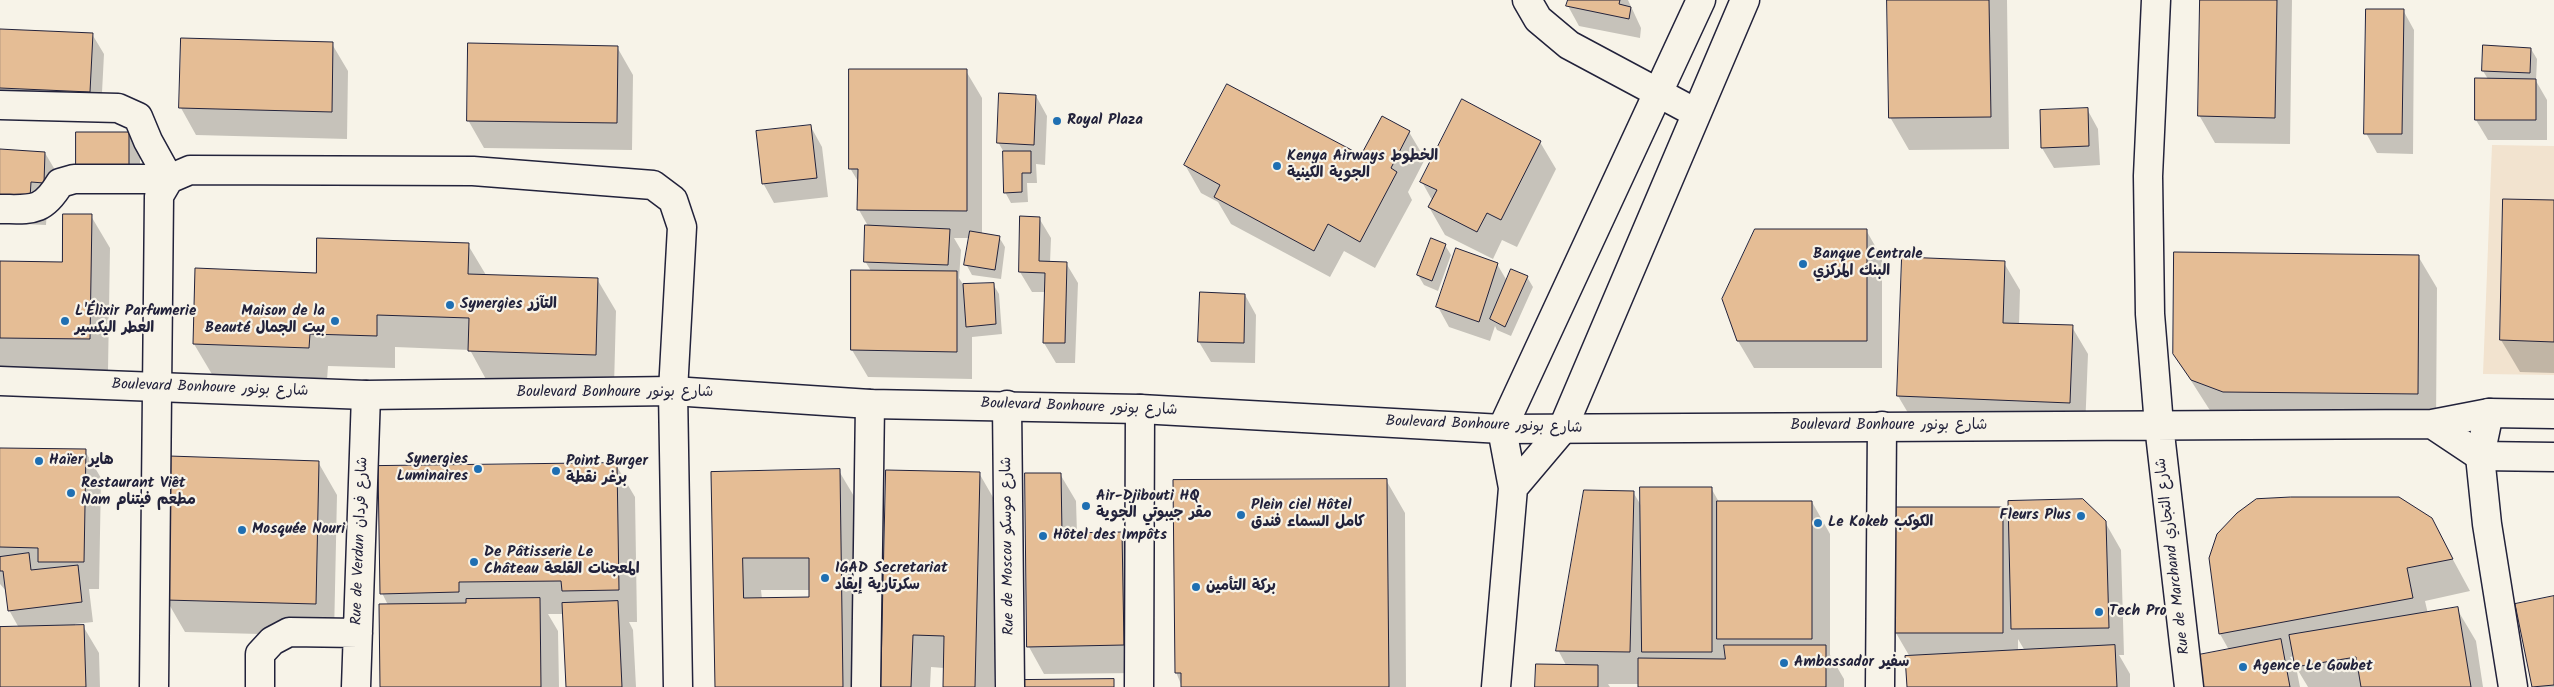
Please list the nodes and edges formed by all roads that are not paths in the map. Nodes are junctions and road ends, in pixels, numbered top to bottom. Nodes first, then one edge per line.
1 (1526, 0) edge
2 (1681, 0) edge
3 (1701, 0) edge
4 (1745, 0) edge
5 (2156, 0) edge
6 (1689, 26) junction
7 (1721, 55) junction
8 (1658, 92) junction
9 (0, 105) edge
10 (1696, 113) junction
11 (169, 179) junction
12 (0, 209) edge
13 (0, 381) edge
14 (158, 387) junction
15 (673, 391) junction
16 (366, 395) junction
17 (870, 404) junction
18 (1007, 405) junction
19 (1140, 409) junction
20 (2489, 413) junction
21 (2554, 414) edge
22 (2432, 424) junction
23 (2159, 425) junction
24 (1882, 426) junction
25 (1502, 429) junction
26 (1562, 430) junction
27 (2480, 456) junction
28 (2554, 457) edge
29 (1513, 488) junction
30 (358, 633) junction
31 (154, 687) edge
32 (260, 687) edge
33 (356, 687) edge
34 (678, 687) edge
35 (866, 687) edge
36 (1010, 687) edge
37 (1139, 687) edge
38 (1496, 687) edge
39 (1880, 687) edge
40 (2189, 687) edge
41 (2513, 687) edge

1 - 8 street
2 - 6 street
3 - 6 street
4 - 7 street
5 - 23 street, Rue de Marchand شارع التجاري
6 - 7 street
6 - 8 street
7 - 10 street
8 - 10 street
8 - 25 street
9 - 11 street
10 - 26 street
11 - 12 street
11 - 14 street
11 - 15 street
13 - 14 street, Boulevard Bonhoure شارع بونور
14 - 16 street, Boulevard Bonhoure شارع بونور
14 - 31 street
15 - 16 street, Boulevard Bonhoure شارع بونور
15 - 17 street, Boulevard Bonhoure شارع بونور
15 - 34 street
16 - 30 street, Rue de Verdun شارع فردان
17 - 18 street, Boulevard Bonhoure شارع بونور
17 - 35 street
18 - 19 street, Boulevard Bonhoure شارع بونور
18 - 36 street, Rue de Moscou شارع موسكو
19 - 25 street, Boulevard Bonhoure شارع بونور
19 - 37 street
20 - 21 street, Boulevard Bonhoure شارع بونور
20 - 22 street, Boulevard Bonhoure شارع بونور
20 - 27 street
22 - 23 street, Boulevard Bonhoure شارع بونور
22 - 27 street
23 - 24 street, Boulevard Bonhoure شارع بونور
23 - 40 street, Rue de Marchand شارع التجاري
24 - 26 street, Boulevard Bonhoure شارع بونور
24 - 39 street
25 - 26 street, Boulevard Bonhoure شارع بونور
25 - 29 street
26 - 29 street
27 - 28 street
27 - 41 street
29 - 38 street
30 - 32 street
30 - 33 street, Rue de Verdun شارع فردان

